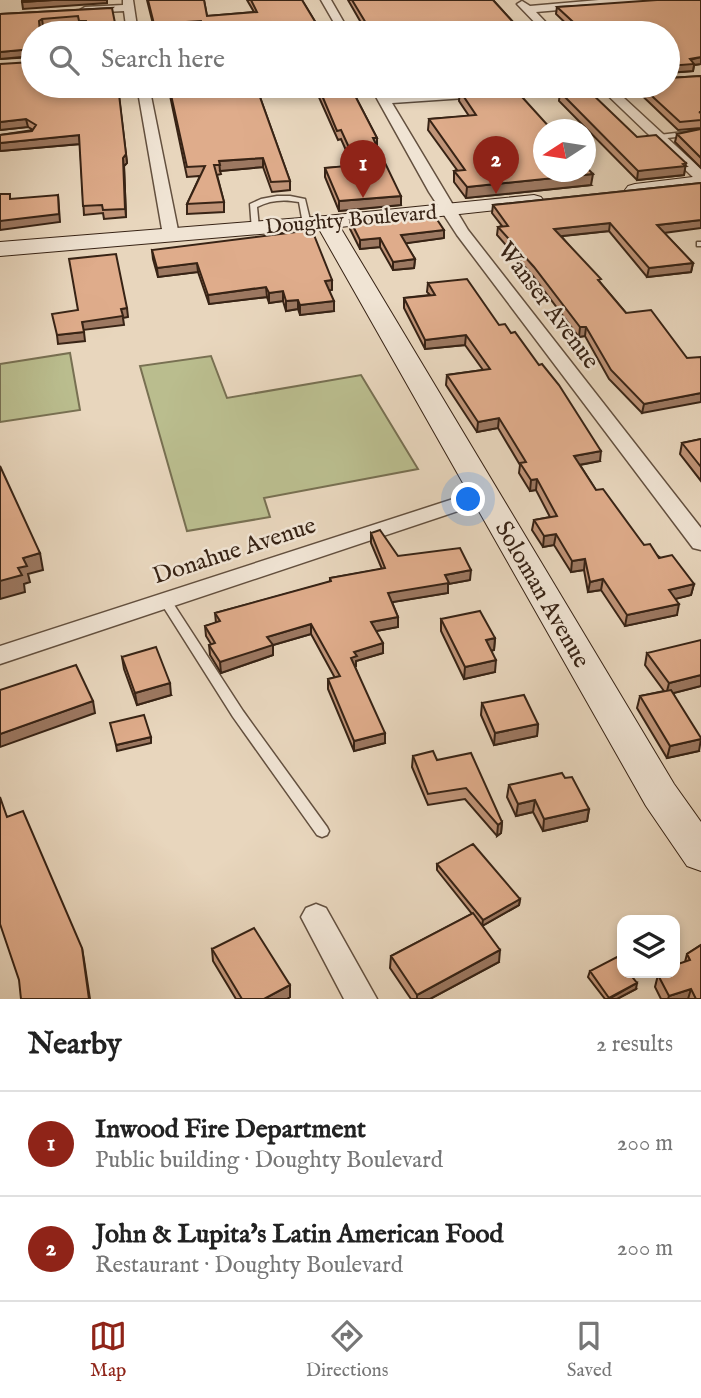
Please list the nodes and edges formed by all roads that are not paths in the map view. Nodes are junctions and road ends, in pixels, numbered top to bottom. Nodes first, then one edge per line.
1 (326, 0) edge
2 (519, 0) edge
3 (639, 0) edge
4 (128, 4) edge
5 (528, 9) junction
6 (77, 11) edge
7 (338, 21) edge
8 (540, 21) edge
9 (145, 98) edge
10 (413, 98) edge
11 (617, 98) edge
12 (384, 100) joint
13 (701, 132) edge
14 (659, 137) junction
15 (701, 177) edge
16 (701, 182) edge
17 (612, 192) edge
18 (559, 198) edge
19 (448, 210) junction
20 (316, 223) junction
21 (170, 235) junction
22 (0, 248) edge
23 (484, 495) junction
24 (701, 543) edge
25 (165, 600) junction
26 (0, 655) edge
27 (322, 831) dead end
28 (701, 854) edge
29 (316, 917) dead end
30 (361, 999) edge

1 - 7 street
2 - 5 street
3 - 5 street
4 - 6 street
5 - 8 street
9 - 21 street
10 - 12 street
11 - 14 street
12 - 19 street, Wanser Avenue
13 - 14 lane
14 - 15 street
16 - 17 street
18 - 19 street, Doughty Boulevard
19 - 20 street, Doughty Boulevard
19 - 24 street, Wanser Avenue
20 - 21 street, Doughty Boulevard
20 - 23 street, Soloman Avenue
21 - 22 street, Doughty Boulevard
23 - 25 street, Donahue Avenue
23 - 28 street, Soloman Avenue
25 - 26 street, Donahue Avenue
25 - 27 lane
29 - 30 street

